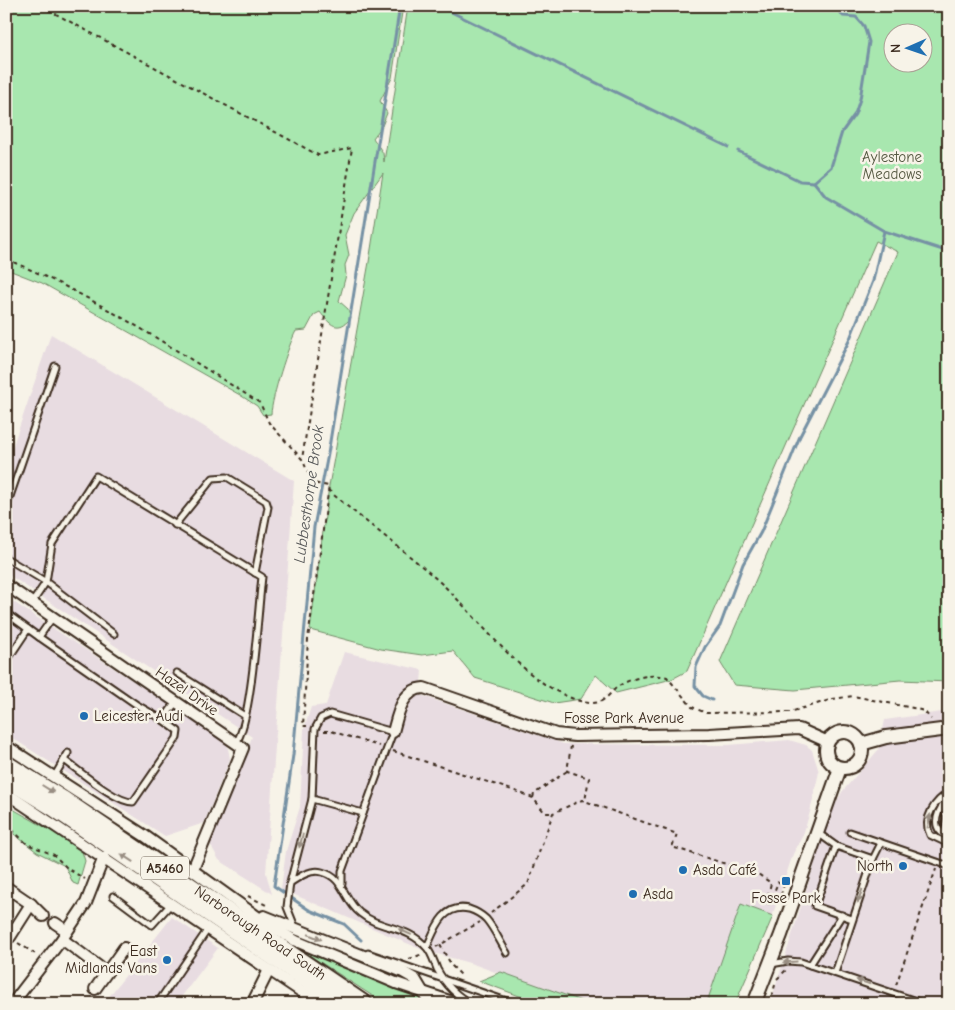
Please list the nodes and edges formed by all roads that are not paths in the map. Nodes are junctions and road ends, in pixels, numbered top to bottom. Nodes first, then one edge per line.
1 (56, 366) dead end
2 (6, 508) edge
3 (175, 525) junction
4 (6, 558) edge
5 (255, 574) junction
6 (46, 582) junction
7 (6, 585) edge
8 (32, 603) junction
9 (6, 614) edge
10 (53, 617) junction
11 (28, 629) junction
12 (114, 634) dead end
13 (39, 637) junction
14 (6, 662) edge
15 (178, 673) dead end
16 (176, 702) junction
17 (245, 716) junction
18 (163, 720) junction
19 (949, 729) edge
20 (393, 732) junction
21 (828, 742) junction
22 (236, 743) junction
23 (861, 744) junction
24 (6, 746) edge
25 (68, 753) dead end
26 (64, 760) junction
27 (6, 763) edge
28 (840, 768) junction
29 (54, 777) junction
30 (6, 779) edge
31 (6, 793) edge
32 (949, 793) edge
33 (312, 799) junction
34 (949, 801) edge
35 (942, 806) junction
36 (363, 813) junction
37 (850, 832) dead end
38 (817, 833) junction
39 (946, 836) edge
40 (881, 843) junction
41 (949, 844) edge
42 (836, 846) junction
43 (104, 857) junction
44 (873, 859) junction
45 (949, 866) edge
46 (194, 869) junction
47 (290, 883) junction
48 (342, 884) junction
49 (6, 887) edge
50 (114, 896) dead end
51 (171, 903) junction
52 (31, 904) junction
53 (254, 912) junction
54 (43, 916) dead end
55 (842, 916) junction
56 (852, 919) junction
57 (55, 923) dead end
58 (295, 928) junction
59 (208, 929) junction
60 (65, 935) junction
61 (10, 937) road end
62 (124, 948) dead end
63 (346, 949) junction
64 (428, 949) junction
65 (507, 952) dead end
66 (770, 964) junction
67 (810, 965) junction
68 (269, 970) junction
69 (106, 972) junction
70 (835, 973) junction
71 (444, 980) junction
72 (95, 989) dead end
73 (425, 993) junction
74 (12, 1004) edge
75 (157, 1004) edge
76 (252, 1004) edge
77 (320, 1004) edge
78 (341, 1004) edge
79 (365, 1004) edge
80 (430, 1004) edge
81 (458, 1004) edge
82 (472, 1004) edge
83 (515, 1004) edge
84 (754, 1004) edge
85 (925, 1004) edge

1 - 2 lane
3 - 5 lane
3 - 5 lane
3 - 6 lane
4 - 6 lane
5 - 17 lane
6 - 8 lane
6 - 12 lane
7 - 8 street, Hazel Drive
8 - 10 street, Hazel Drive
9 - 11 lane
10 - 13 lane
10 - 16 street, Hazel Drive
11 - 13 lane
11 - 14 lane
13 - 18 lane
15 - 17 lane
16 - 18 lane
16 - 22 street, Hazel Drive
17 - 22 lane
18 - 26 lane
19 - 23 street
20 - 21 street, Fosse Park Avenue
20 - 33 lane
20 - 36 lane
21 - 23 street
21 - 28 street
22 - 46 street
23 - 28 street
24 - 29 street, Narborough Road South
25 - 26 lane
26 - 29 lane
27 -> 79 main road, Narborough Road South / A5460
28 - 38 street
29 - 46 street, Narborough Road South
78 -> 30 main road, Narborough Road South / A5460
31 - 43 street, Narborough Road South
41 -> 32 lane
33 - 36 lane
33 -> 47 lane
34 - 35 lane
35 - 39 lane
35 - 39 lane
36 - 48 lane
37 - 40 lane
38 - 42 lane
38 - 66 street
40 - 44 lane
40 - 45 lane
42 - 44 lane
42 - 55 lane
43 - 51 street, Narborough Road South
43 - 60 street
44 -> 56 lane
46 - 53 street, Narborough Road South
47 - 48 lane
47 - 58 lane
64 -> 48 lane
49 - 52 street
50 - 51 lane
51 - 59 street, Narborough Road South
52 - 54 street
52 - 61 street
53 - 58 street, Narborough Road South
53 - 73 street, Narborough Road South
55 - 56 lane
55 - 67 lane
56 - 70 lane
57 - 60 street
58 -> 63 street, Narborough Road South
59 - 68 street, Narborough Road South
59 - 75 lane
60 - 69 street
60 - 74 street
62 - 69 street
63 - 71 lane
63 - 73 street, Narborough Road South
64 - 65 lane
64 - 71 lane
67 -> 66 lane
66 - 84 street
67 - 70 lane
68 - 76 street
68 - 77 street, Narborough Road South
69 - 72 street
85 -> 70 lane
71 - 82 lane
71 - 83 lane
73 - 80 street, Narborough Road South
73 - 81 street, Narborough Road South

